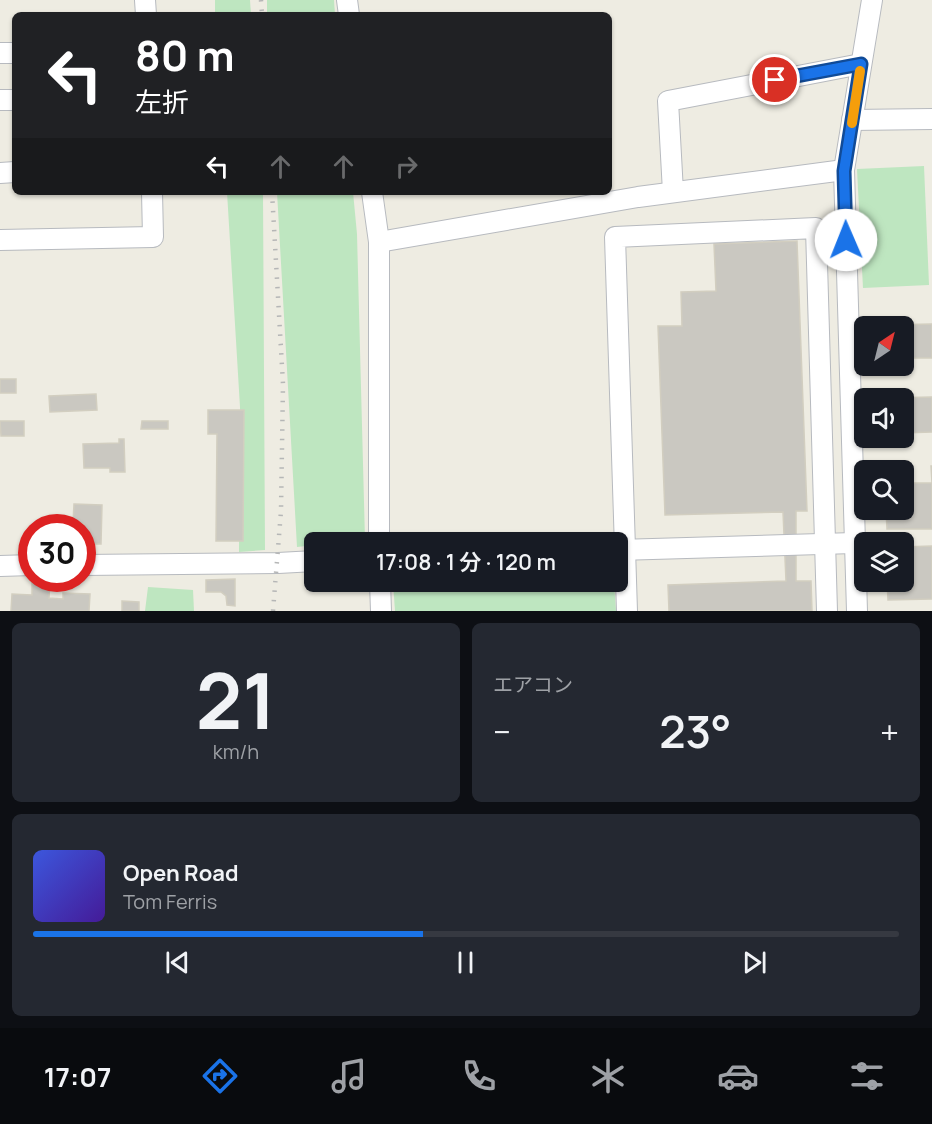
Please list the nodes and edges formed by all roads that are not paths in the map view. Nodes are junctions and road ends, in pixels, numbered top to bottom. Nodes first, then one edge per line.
1 (872, 0) edge
2 (861, 64) junction
3 (932, 119) edge
4 (852, 120) junction
5 (844, 171) junction
6 (673, 192) junction
7 (152, 195) edge
8 (372, 195) edge
9 (0, 240) edge
10 (379, 242) junction
11 (379, 532) edge
12 (622, 532) edge
13 (854, 543) joint
14 (825, 544) junction
15 (628, 550) edge
16 (304, 562) edge
17 (18, 565) edge
18 (96, 565) edge
19 (0, 566) edge
20 (380, 592) edge
21 (625, 592) edge
22 (856, 592) edge
23 (381, 611) edge
24 (627, 611) edge
25 (827, 611) edge
26 (857, 611) edge

1 - 2 street
2 - 4 street
2 - 6 street
3 - 4 street
4 - 5 street
5 - 6 street
5 - 13 street
6 - 10 street
7 - 9 street
8 - 10 street
10 - 11 street
12 - 14 street
13 - 14 street
14 - 15 street
14 - 25 street
16 - 18 street
17 - 19 street
20 - 23 street
21 - 24 street
22 - 26 street

